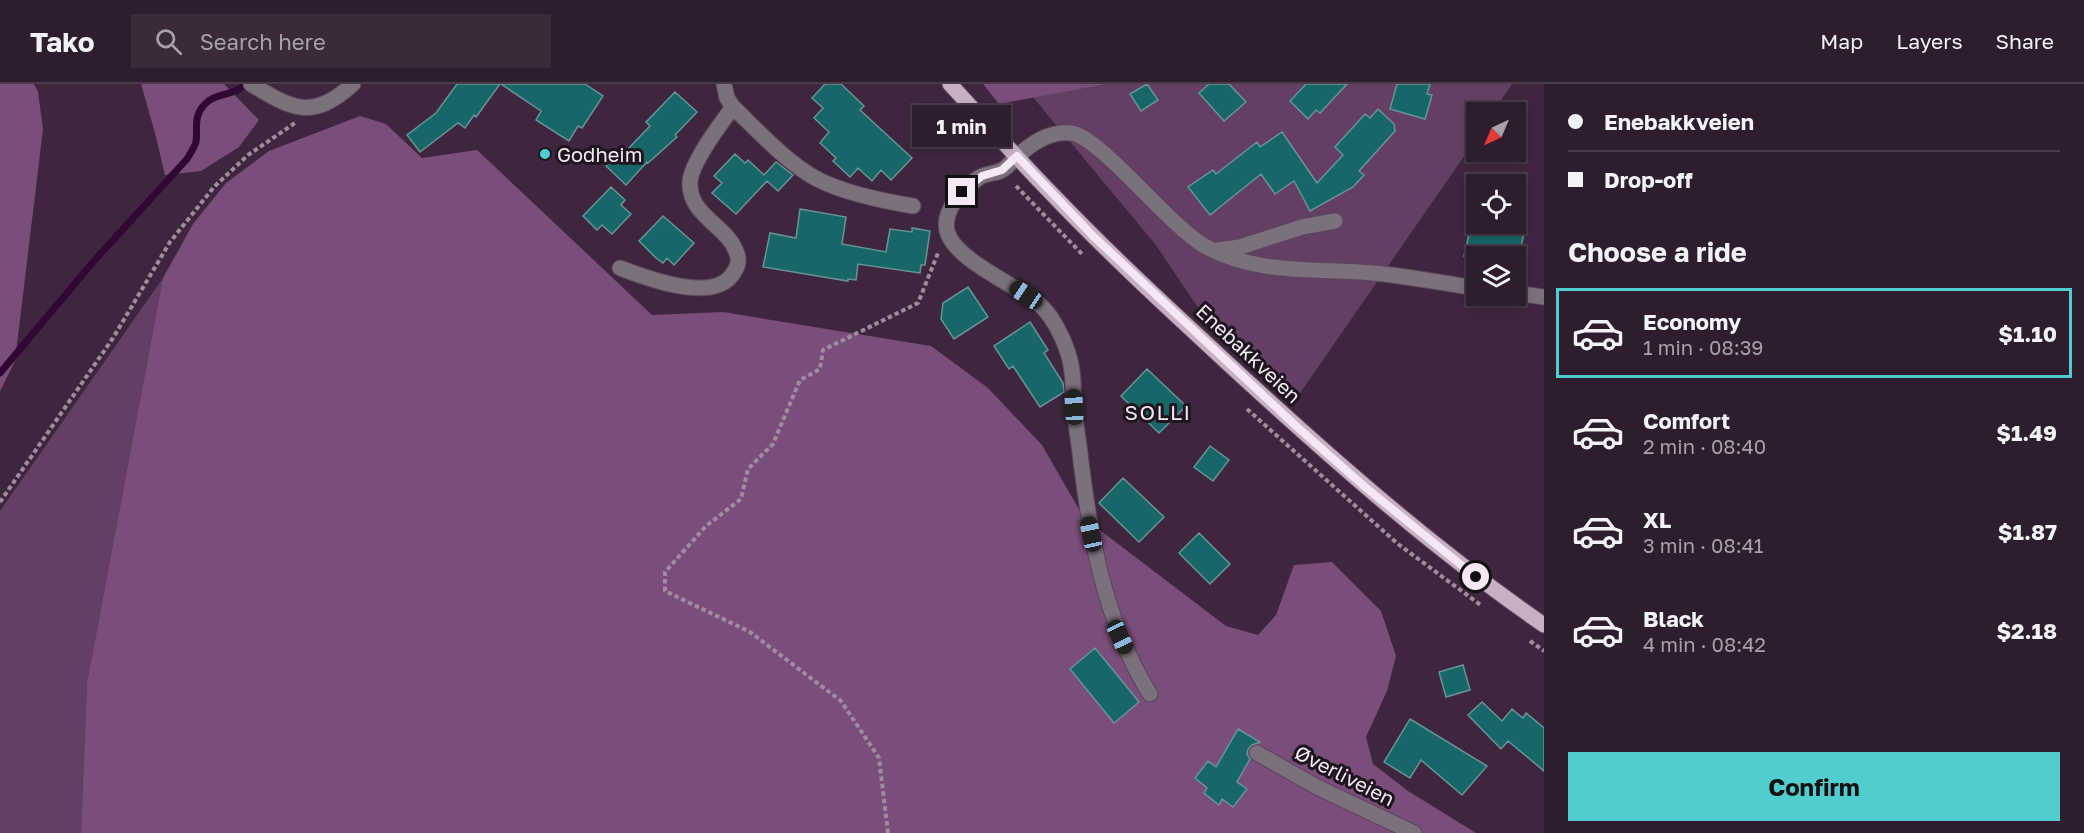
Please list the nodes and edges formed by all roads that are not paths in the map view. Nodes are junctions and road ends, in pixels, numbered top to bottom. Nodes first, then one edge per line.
1 (251, 84) edge
2 (353, 84) edge
3 (724, 84) edge
4 (950, 84) edge
5 (733, 107) junction
6 (1017, 156) junction
7 (913, 206) dead end
8 (1335, 221) dead end
9 (1215, 251) junction
10 (620, 268) dead end
11 (1466, 287) edge
12 (1526, 295) edge
13 (1544, 297) edge
14 (1544, 625) edge
15 (1150, 694) dead end
16 (1257, 753) dead end
17 (1414, 833) edge

1 - 2 street
3 - 5 street
4 - 6 main road, Enebakkveien
5 - 7 street
5 - 10 street
6 - 9 street
6 - 14 main road, Enebakkveien
6 - 15 street
8 - 9 street
9 - 11 street
12 - 13 street
16 - 17 street, Øverliveien

